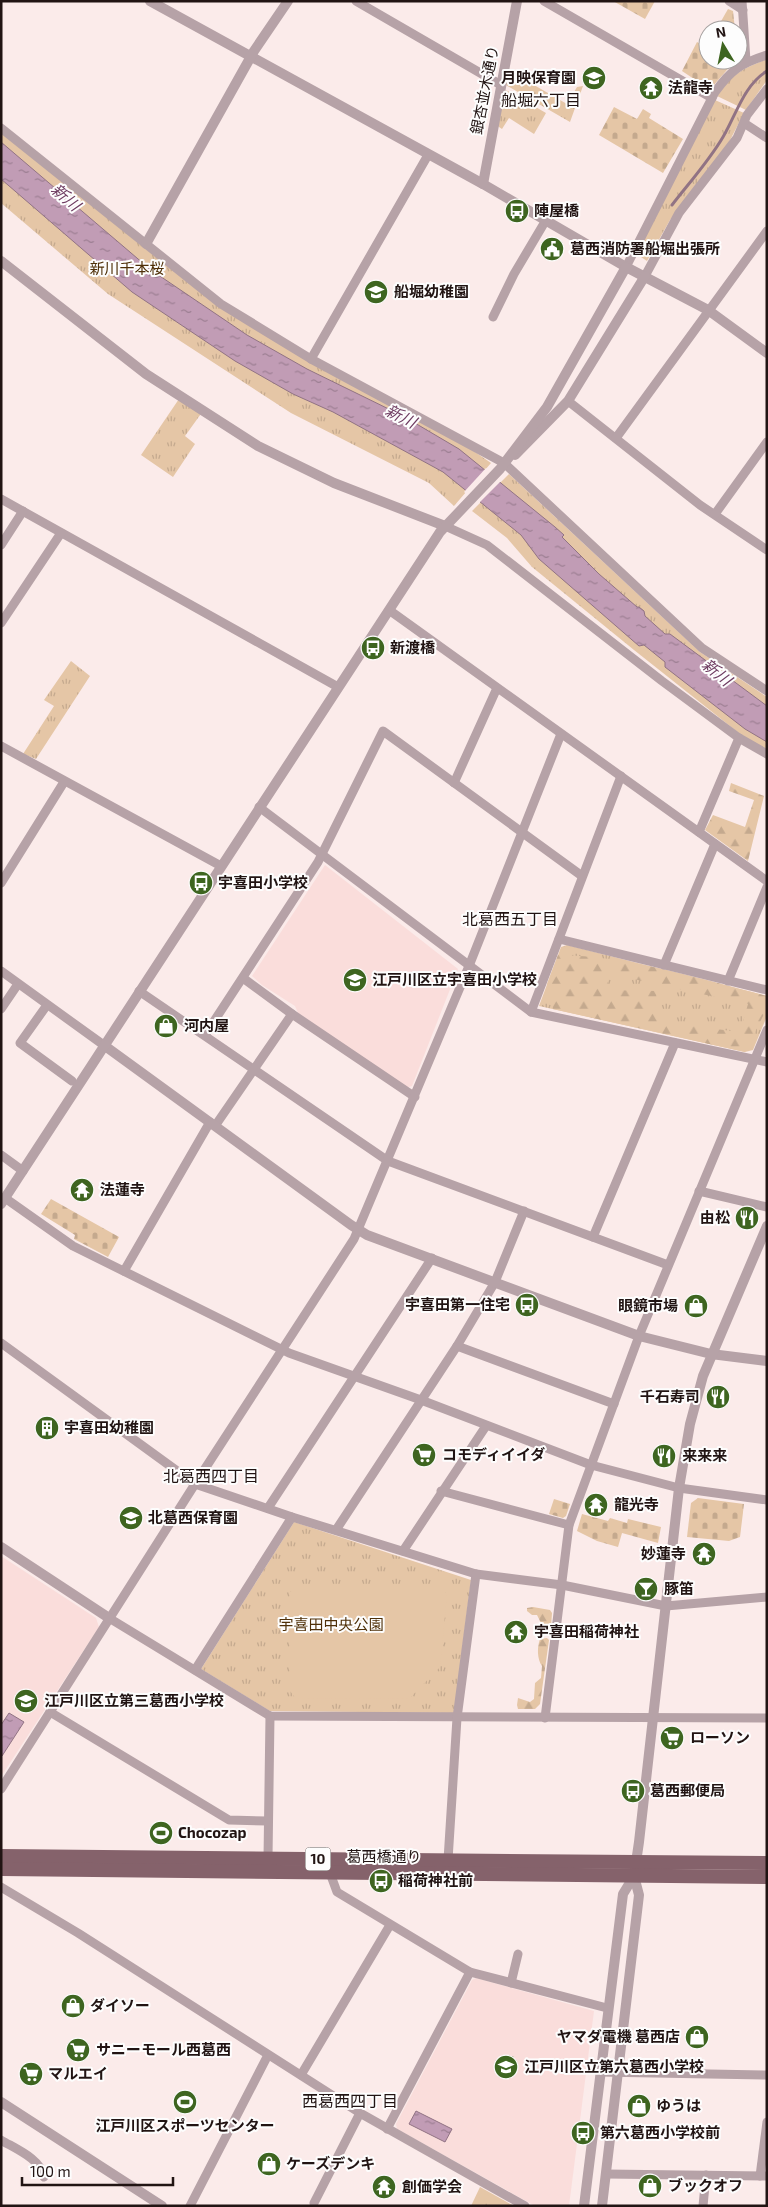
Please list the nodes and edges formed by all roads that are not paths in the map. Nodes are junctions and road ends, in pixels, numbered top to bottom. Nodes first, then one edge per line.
1 (150, 1) edge
2 (288, 1) edge
3 (356, 1) edge
4 (517, 1) edge
5 (544, 1) edge
6 (729, 1) edge
7 (743, 6) edge
8 (744, 20) edge
9 (767, 55) edge
10 (251, 57) junction
11 (748, 60) edge
12 (734, 70) edge
13 (501, 85) junction
14 (767, 88) edge
15 (712, 98) junction
16 (744, 124) junction
17 (1, 128) edge
18 (767, 138) edge
19 (428, 155) junction
20 (483, 184) junction
21 (546, 220) junction
22 (767, 231) edge
23 (146, 244) junction
24 (1, 261) edge
25 (626, 266) junction
26 (645, 276) junction
27 (708, 310) junction
28 (492, 317) dead end
29 (767, 353) edge
30 (311, 359) junction
31 (568, 401) junction
32 (616, 438) junction
33 (767, 442) edge
34 (502, 466) junction
35 (1, 499) edge
36 (23, 512) junction
37 (715, 514) junction
38 (445, 526) junction
39 (60, 533) junction
40 (1, 544) edge
41 (767, 550) edge
42 (389, 610) junction
43 (1, 623) edge
44 (338, 687) junction
45 (497, 688) junction
46 (767, 691) edge
47 (562, 734) junction
48 (739, 738) junction
49 (1, 746) edge
50 (767, 754) edge
51 (621, 776) junction
52 (64, 782) junction
53 (454, 783) junction
54 (259, 807) junction
55 (522, 832) junction
56 (699, 832) junction
57 (715, 844) junction
58 (322, 854) junction
59 (221, 866) junction
60 (582, 876) junction
61 (767, 881) edge
62 (1, 882) edge
63 (767, 887) edge
64 (559, 939) junction
65 (664, 965) junction
66 (469, 966) junction
67 (1, 971) edge
68 (243, 978) junction
69 (728, 981) junction
70 (18, 984) junction
71 (767, 990) edge
72 (139, 991) junction
73 (47, 1005) junction
74 (1, 1009) edge
75 (531, 1012) junction
76 (292, 1014) junction
77 (767, 1030) edge
78 (205, 1035) junction
79 (675, 1042) junction
80 (105, 1046) junction
81 (754, 1059) junction
82 (767, 1062) edge
83 (255, 1069) junction
84 (72, 1081) dead end
85 (415, 1097) junction
86 (212, 1124) junction
87 (1, 1155) edge
88 (388, 1161) junction
89 (23, 1171) junction
90 (699, 1191) junction
91 (3, 1201) edge
92 (767, 1208) edge
93 (524, 1211) junction
94 (767, 1226) edge
95 (359, 1230) junction
96 (592, 1237) junction
97 (432, 1258) junction
98 (668, 1265) junction
99 (124, 1271) junction
100 (495, 1282) junction
101 (639, 1336) junction
102 (1, 1343) edge
103 (457, 1346) junction
104 (282, 1350) junction
105 (711, 1354) junction
106 (767, 1361) edge
107 (354, 1378) junction
108 (421, 1400) junction
109 (614, 1404) junction
110 (486, 1426) junction
111 (591, 1465) junction
112 (195, 1484) junction
113 (679, 1488) junction
114 (441, 1491) junction
115 (767, 1500) edge
116 (268, 1508) junction
117 (292, 1517) junction
118 (569, 1525) junction
119 (336, 1530) junction
120 (1, 1547) edge
121 (403, 1550) junction
122 (476, 1574) junction
123 (562, 1585) junction
124 (767, 1596) edge
125 (666, 1606) junction
126 (109, 1618) junction
127 (195, 1670) junction
128 (50, 1712) junction
129 (270, 1716) junction
130 (457, 1718) junction
131 (546, 1718) junction
132 (652, 1718) junction
133 (767, 1718) edge
134 (1, 1789) edge
135 (268, 1821) junction
136 (1, 1856) edge
137 (268, 1858) junction
138 (448, 1860) junction
139 (767, 1863) edge
140 (1, 1869) edge
141 (635, 1869) junction
142 (330, 1874) junction
143 (767, 1877) edge
144 (1, 1887) edge
145 (390, 1925) junction
146 (518, 1954) dead end
147 (470, 1972) junction
148 (510, 1983) junction
149 (607, 2008) junction
150 (268, 2055) junction
151 (599, 2072) junction
152 (619, 2072) junction
153 (301, 2074) junction
154 (767, 2075) edge
155 (1, 2102) edge
156 (360, 2113) junction
157 (767, 2122) edge
158 (387, 2129) junction
159 (1, 2140) edge
160 (606, 2174) junction
161 (706, 2175) junction
162 (763, 2176) edge
163 (44, 2177) dead end
164 (314, 2203) dead end
165 (162, 2206) edge
166 (190, 2206) edge
167 (526, 2206) edge
168 (584, 2206) edge
169 (602, 2206) edge
170 (703, 2206) edge

1 - 10 street
2 - 10 street
3 - 13 street
4 - 13 street, 銀杏並木通り
5 - 15 street
6 - 7 street
7 - 8 street
9 - 11 street
10 - 19 street
10 - 23 street
12 - 15 street
13 - 20 street, 銀杏並木通り
14 - 16 street
15 - 25 street
16 - 18 street
16 - 26 street
17 - 23 street
19 - 20 street
19 - 30 street
20 - 21 street
21 - 25 street
21 - 28 street
22 - 27 street
23 - 30 street
24 - 38 street
25 - 26 street
25 - 34 street
26 - 27 street
26 - 31 street
27 - 29 street
27 - 32 street
30 - 34 street
31 - 32 street
31 - 34 street
32 - 37 street
33 - 37 street
34 - 38 street
34 - 46 street
35 - 36 street
36 - 39 street
36 - 40 street
37 - 41 street
38 - 42 street
38 - 48 street
39 - 43 street
39 - 44 street
42 - 44 street
42 - 45 street
44 - 54 street
45 - 47 street
45 - 53 street
47 - 51 street
47 - 55 street
48 - 50 street
48 - 56 street
49 - 52 street
51 - 56 street
51 - 60 street
52 - 59 street
52 - 62 street
53 - 55 street
53 - 58 street
54 - 58 street
54 - 59 street
55 - 60 street
55 - 66 street
56 - 57 street
57 - 61 street
57 - 65 street
58 - 66 street
58 - 68 street
59 - 72 street
60 - 64 street
63 - 69 street
64 - 65 street
64 - 75 street
65 - 69 street
66 - 75 street
66 - 85 street
67 - 70 street
68 - 76 street
68 - 78 street
69 - 71 street
70 - 73 street
70 - 74 street
72 - 78 street
72 - 80 street
73 - 80 street
73 - 84 street
75 - 79 street
76 - 83 street
76 - 85 street
77 - 81 street
78 - 83 street
79 - 81 street
79 - 96 street
80 - 86 street
80 - 89 street
81 - 82 street
81 - 90 street
83 - 86 street
83 - 88 street
85 - 88 street
86 - 95 street
86 - 99 street
87 - 89 street
88 - 93 street
88 - 95 street
89 - 91 street
90 - 92 street
90 - 98 street
91 - 99 street
93 - 96 street
93 - 100 street
94 - 105 street
95 - 97 street
95 - 104 street
96 - 98 street
97 - 100 street
97 - 107 street
98 - 101 street
99 - 104 street
100 - 101 street
100 - 103 street
101 - 105 street
101 - 109 street
102 - 112 street
103 - 108 street
103 - 109 street
104 - 107 street
104 - 112 street
105 - 106 street
105 - 113 street
107 - 108 street
107 - 116 street
108 - 110 street
108 - 119 street
109 - 111 street
110 - 111 street
110 - 114 street
111 - 113 street
111 - 118 street
112 - 116 street
112 - 126 street
113 - 115 street
113 - 125 street
114 - 118 street
114 - 121 street
116 - 117 street
117 - 119 street
117 - 127 street
118 - 123 street
119 - 121 street
120 - 126 street
121 - 122 street
122 - 123 street
122 - 130 street
123 - 125 street
123 - 131 street
124 - 125 street
125 - 132 street
126 - 127 street
126 - 128 street
127 - 129 street
128 - 134 street
128 - 135 street
129 - 130 street
129 - 135 street
130 - 131 street
130 - 138 street
131 - 132 street
132 - 133 street
132 - 141 street
135 - 137 street
136 - 137 main road, 葛西橋通り / 10
137 - 138 main road, 葛西橋通り / 10
138 - 141 main road, 葛西橋通り / 10
139 - 141 main road, 葛西橋通り / 10
140 - 142 main road, 葛西橋通り / 10
141 - 142 main road, 葛西橋通り / 10
141 - 143 main road, 葛西橋通り / 10
141 - 149 street
141 - 152 street
142 - 145 street
144 - 150 street
145 - 147 street
145 - 153 street
146 - 148 street
147 - 148 street
147 - 158 street
148 - 149 street
149 - 151 street
150 - 153 street
150 - 166 street
151 - 152 street
151 - 168 street
152 - 154 street
152 - 160 street
153 - 156 street
155 - 165 street
156 - 158 street
156 - 164 street
157 - 162 street
158 - 167 street
159 - 163 street
160 - 161 street
160 - 169 street
161 - 162 street
161 - 170 street

